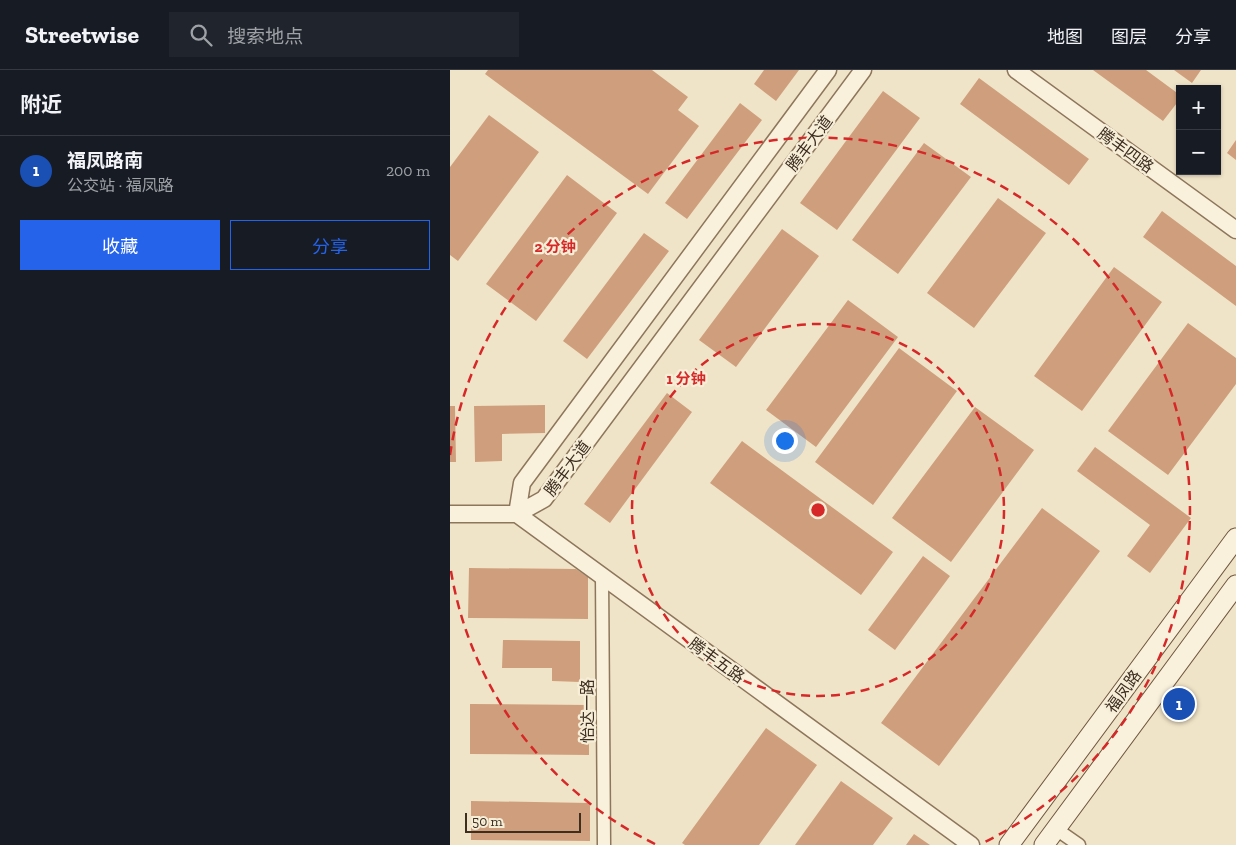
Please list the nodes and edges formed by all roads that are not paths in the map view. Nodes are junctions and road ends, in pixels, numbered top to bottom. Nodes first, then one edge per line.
1 (828, 70) edge
2 (863, 70) edge
3 (1016, 70) edge
4 (1236, 230) edge
5 (450, 514) edge
6 (517, 514) junction
7 (1236, 538) edge
8 (602, 576) junction
9 (1236, 585) edge
10 (1056, 829) junction
11 (604, 845) edge
12 (971, 845) edge
13 (1009, 845) edge
14 (1044, 845) edge
15 (1079, 845) edge

1 - 6 street, 腾丰大道
2 - 6 street, 腾丰大道
3 - 4 street, 腾丰四路
5 - 6 street
6 - 8 street, 腾丰五路
7 - 13 main road, 福凤路
8 - 11 street, 怡达一路
8 - 12 street, 腾丰五路
9 - 10 main road, 福凤路
10 - 14 main road, 福凤路
10 - 15 street

